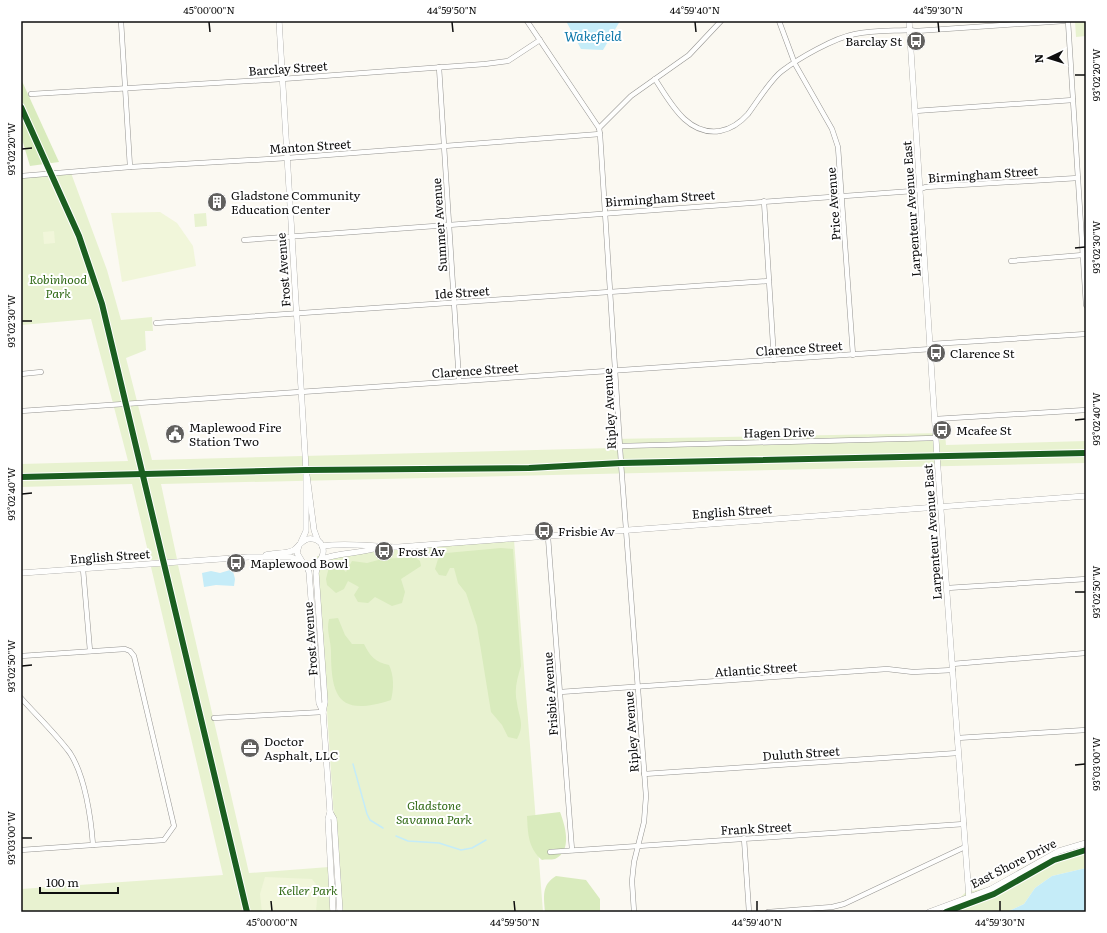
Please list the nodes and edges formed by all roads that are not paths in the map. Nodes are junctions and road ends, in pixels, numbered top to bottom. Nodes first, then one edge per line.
1 (121, 21) edge
2 (279, 21) edge
3 (527, 21) edge
4 (721, 21) edge
5 (779, 21) edge
6 (910, 21) edge
7 (1066, 21) edge
8 (910, 30) junction
9 (540, 40) junction
10 (794, 64) junction
11 (439, 67) junction
12 (282, 79) junction
13 (655, 79) junction
14 (125, 88) junction
15 (31, 94) dead end
16 (1073, 100) junction
17 (915, 111) junction
18 (599, 128) junction
19 (600, 134) junction
20 (444, 146) junction
21 (287, 158) junction
22 (130, 167) junction
23 (21, 176) edge
24 (1078, 178) junction
25 (920, 189) junction
26 (842, 195) junction
27 (764, 201) junction
28 (606, 212) junction
29 (449, 224) junction
30 (292, 236) junction
31 (244, 240) dead end
32 (1083, 255) junction
33 (1011, 261) dead end
34 (769, 281) junction
35 (612, 291) junction
36 (454, 302) junction
37 (1086, 304) edge
38 (297, 313) junction
39 (156, 323) dead end
40 (1086, 334) edge
41 (931, 346) junction
42 (852, 354) junction
43 (774, 360) junction
44 (617, 371) junction
45 (41, 372) dead end
46 (21, 374) edge
47 (459, 381) junction
48 (302, 392) junction
49 (1086, 410) edge
50 (21, 411) edge
51 (935, 420) junction
52 (936, 438) junction
53 (622, 446) junction
54 (306, 470) junction
55 (1086, 496) edge
56 (941, 508) junction
57 (627, 529) junction
58 (548, 537) junction
59 (320, 543) junction
60 (300, 544) junction
61 (381, 547) junction
62 (248, 557) junction
63 (300, 561) junction
64 (320, 561) junction
65 (306, 565) junction
66 (83, 569) junction
67 (21, 573) edge
68 (1086, 579) edge
69 (946, 588) junction
70 (90, 651) junction
71 (1086, 653) edge
72 (21, 656) edge
73 (952, 664) junction
74 (952, 670) junction
75 (638, 687) junction
76 (560, 692) junction
77 (21, 698) edge
78 (322, 712) junction
79 (214, 718) dead end
80 (1086, 730) edge
81 (958, 738) junction
82 (958, 753) junction
83 (644, 774) junction
84 (330, 812) junction
85 (964, 824) junction
86 (744, 838) junction
87 (1086, 843) edge
88 (93, 845) junction
89 (638, 845) junction
90 (965, 847) junction
91 (21, 850) edge
92 (572, 850) junction
93 (550, 852) dead end
94 (969, 898) junction
95 (333, 912) edge
96 (340, 912) edge
97 (634, 912) edge
98 (749, 912) edge
99 (768, 912) edge
100 (929, 912) edge

1 - 14 street
2 - 12 street, Frost Avenue
3 - 9 street, Ripley Avenue
4 - 13 street
5 - 10 street, Price Avenue
6 - 8 street, Larpenteur Avenue East
7 - 8 street
7 - 16 street
8 - 10 street
8 - 17 street, Larpenteur Avenue East
9 - 11 street, Barclay Street
9 - 18 street, Ripley Avenue
10 - 13 street
10 - 26 street, Price Avenue
11 - 12 street, Barclay Street
11 - 20 street, Summer Avenue
12 - 14 street, Barclay Street
12 - 21 street, Frost Avenue
13 - 18 street
14 - 15 street, Barclay Street
14 - 22 street
16 - 17 street
16 - 24 street
17 - 25 street, Larpenteur Avenue East
18 - 19 street, Ripley Avenue
19 - 20 street, Manton Street
19 - 28 street, Ripley Avenue
20 - 21 street, Manton Street
20 - 29 street, Summer Avenue
21 - 22 street, Manton Street
21 - 30 street, Frost Avenue
22 - 23 street, Manton Street
24 - 25 street, Birmingham Street
24 - 32 street
25 - 26 street, Birmingham Street
25 - 41 street, Larpenteur Avenue East
26 - 27 street, Birmingham Street
26 - 42 street, Price Avenue
27 - 28 street, Birmingham Street
27 - 34 street
28 - 29 street, Birmingham Street
28 - 35 street, Ripley Avenue
29 - 30 street, Birmingham Street
29 - 36 street, Summer Avenue
30 - 31 street, Birmingham Street
30 - 38 street, Frost Avenue
32 - 33 street
32 - 37 street
34 - 35 street, Ide Street
34 - 43 street
35 - 36 street, Ide Street
35 - 44 street, Ripley Avenue
36 - 38 street, Ide Street
36 - 47 street, Summer Avenue
38 - 39 street, Ide Street
38 - 48 street, Frost Avenue
40 - 41 street, Clarence Street
41 - 42 street, Clarence Street
41 - 51 street, Larpenteur Avenue East
42 - 43 street, Clarence Street
43 - 44 street, Clarence Street
44 - 47 street, Clarence Street
44 - 53 street, Ripley Avenue
45 - 46 street
47 - 48 street, Clarence Street
48 - 50 street, Clarence Street
48 - 54 street, Frost Avenue
49 - 51 street
51 - 52 street, Larpenteur Avenue East
52 - 53 street, Hagen Drive
52 - 56 street, Larpenteur Avenue East
53 - 57 street, Ripley Avenue
54 - 59 street, Frost Avenue
54 - 60 street, Frost Avenue
55 - 56 street, English Street
56 - 57 street, English Street
56 - 69 street, Larpenteur Avenue East
57 - 58 street, English Street
57 - 75 street, Ripley Avenue
58 - 61 street, English Street
58 - 76 street, Frisbie Avenue
59 - 60 street
59 - 61 street, English Street
59 - 64 street
60 - 62 street, English Street
60 - 63 street
61 - 64 street, English Street
62 - 63 street, English Street
62 - 66 street, English Street
63 - 65 street
64 - 65 street
64 - 78 street, Frost Avenue
65 - 78 street, Frost Avenue
66 - 67 street, English Street
66 - 70 street
68 - 69 street
69 - 73 street, Larpenteur Avenue East
70 - 72 street
70 - 88 street
71 - 73 street
73 - 74 street, Larpenteur Avenue East
74 - 75 street, Atlantic Street
74 - 81 street, Larpenteur Avenue East
75 - 76 street, Atlantic Street
75 - 83 street, Ripley Avenue
76 - 92 street, Frisbie Avenue
77 - 88 street
78 - 79 street
78 - 84 street, Frost Avenue
80 - 81 street
81 - 82 street, Larpenteur Avenue East
82 - 83 street, Duluth Street
82 - 85 street, Larpenteur Avenue East
83 - 89 street, Ripley Avenue
84 - 95 street, Frost Avenue
84 - 96 street, Frost Avenue
85 - 86 street, Frank Street
85 - 90 street, Larpenteur Avenue East
86 - 89 street, Frank Street
86 - 98 street
87 - 94 street, East Shore Drive
88 - 91 street
89 - 92 street, Frank Street
89 - 97 street, Ripley Avenue
90 - 94 street, Larpenteur Avenue East
90 - 99 street
92 - 93 street, Frank Street
94 - 100 street, East Shore Drive

